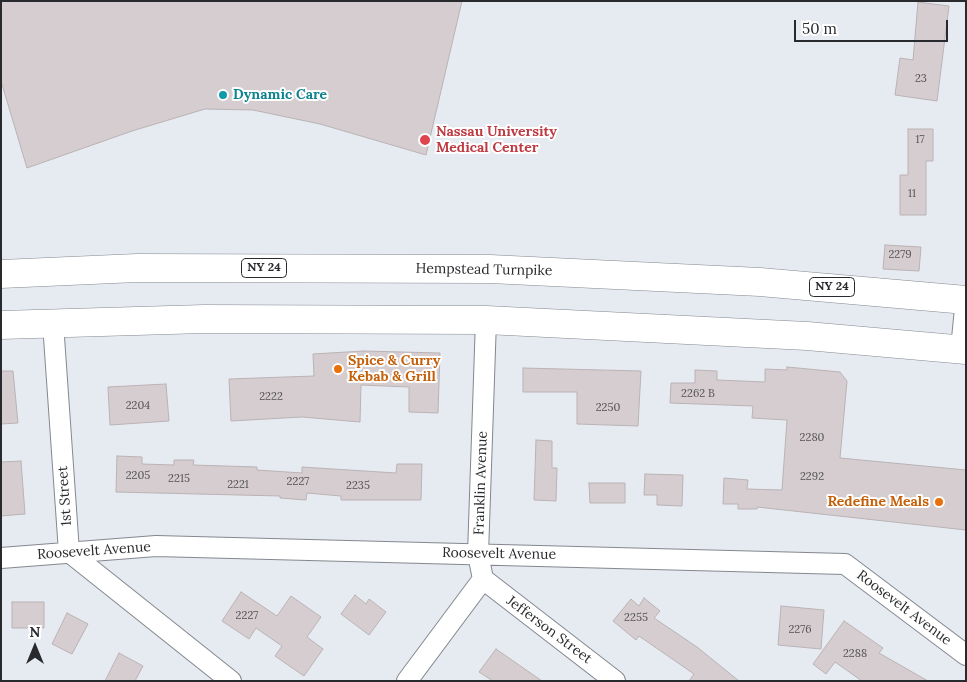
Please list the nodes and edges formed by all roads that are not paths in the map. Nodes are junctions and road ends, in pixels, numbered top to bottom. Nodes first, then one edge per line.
1 (1, 274) edge
2 (966, 299) edge
3 (486, 320) junction
4 (52, 323) junction
5 (1, 325) edge
6 (963, 349) edge
7 (69, 552) junction
8 (478, 554) junction
9 (1, 558) edge
10 (483, 579) junction
11 (966, 655) edge
12 (230, 681) edge
13 (407, 681) edge
14 (615, 681) edge

1 - 2 main road, Hempstead Turnpike / NY 24
2 - 6 street
3 - 4 main road
3 - 6 main road
3 - 8 street, Franklin Avenue
4 - 5 main road
4 - 7 street, 1st Street
7 - 8 street, Roosevelt Avenue
7 - 9 street, Roosevelt Avenue
7 - 12 street
8 - 10 street, Franklin Avenue
8 - 11 street, Roosevelt Avenue
10 - 13 street
10 - 14 street, Jefferson Street

